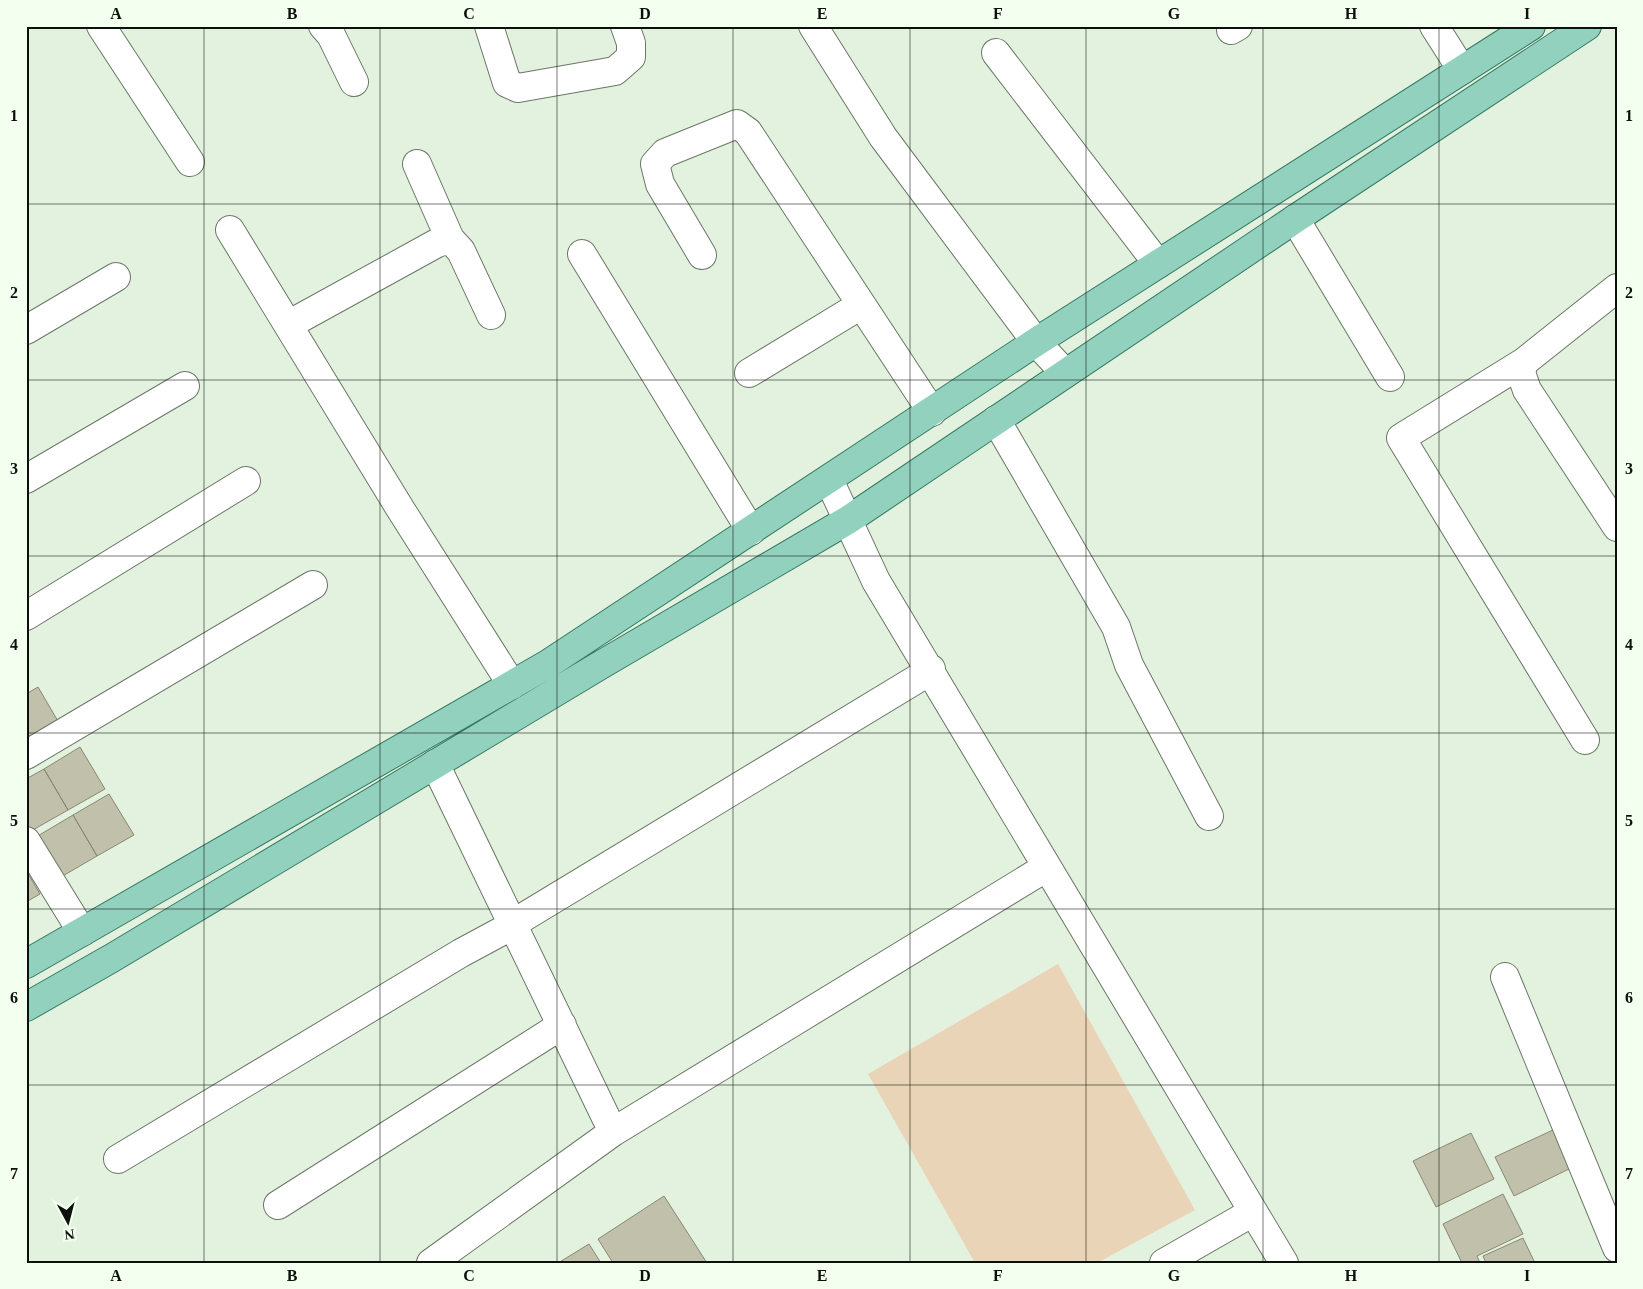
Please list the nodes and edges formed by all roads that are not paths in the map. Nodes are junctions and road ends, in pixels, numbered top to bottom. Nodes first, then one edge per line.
1 (101, 26) edge
2 (323, 26) edge
3 (489, 26) edge
4 (625, 26) edge
5 (813, 26) edge
6 (1434, 26) edge
7 (1531, 26) edge
8 (1587, 26) edge
9 (996, 53) dead end
10 (1462, 70) junction
11 (354, 82) dead end
12 (190, 162) dead end
13 (418, 164) dead end
14 (1295, 219) junction
15 (230, 230) dead end
16 (450, 239) junction
17 (582, 254) dead end
18 (702, 255) dead end
19 (1158, 264) junction
20 (116, 276) dead end
21 (1614, 298) edge
22 (861, 305) junction
23 (491, 315) dead end
24 (288, 325) junction
25 (26, 330) edge
26 (1036, 342) junction
27 (1524, 362) junction
28 (749, 373) dead end
29 (1065, 373) junction
30 (1390, 377) dead end
31 (185, 386) dead end
32 (932, 412) junction
33 (996, 420) junction
34 (26, 479) edge
35 (829, 480) junction
36 (246, 481) dead end
37 (848, 520) junction
38 (1617, 527) edge
39 (751, 531) junction
40 (314, 585) dead end
41 (26, 616) edge
42 (931, 670) junction
43 (512, 685) junction
44 (1585, 740) dead end
45 (26, 755) edge
46 (435, 764) junction
47 (1209, 816) dead end
48 (26, 841) edge
49 (1048, 867) junction
50 (513, 925) junction
51 (82, 932) junction
52 (26, 964) edge
53 (1505, 977) dead end
54 (26, 1007) edge
55 (562, 1025) junction
56 (613, 1132) junction
57 (118, 1159) dead end
58 (278, 1205) dead end
59 (1253, 1212) junction
60 (1617, 1248) edge
61 (432, 1263) edge
62 (1164, 1263) edge
63 (1284, 1263) edge

1 - 12 street
2 - 11 street
3 - 4 street
5 - 26 street
6 - 10 street
7 - 10 main road
8 - 14 main road
9 - 19 street
10 - 19 main road
13 - 16 street
14 - 29 main road
14 - 30 street
15 - 24 street
16 - 23 street
16 - 24 street
17 - 39 street
18 - 22 street
19 - 26 main road
20 - 25 street
21 - 27 street
22 - 28 street
22 - 32 street
24 - 43 street
26 - 29 street
26 - 32 main road
27 - 38 street
27 - 44 street
29 - 33 main road
31 - 34 street
32 - 35 main road
33 - 37 main road
33 - 47 street
35 - 37 street
35 - 39 main road
36 - 41 street
37 - 42 street
37 - 46 main road
39 - 43 main road
40 - 45 street
42 - 49 street
42 - 50 street
43 - 51 main road
46 - 50 street
46 - 54 main road
48 - 51 street
49 - 56 street
49 - 59 street
50 - 55 street
50 - 57 street
51 - 52 main road
53 - 60 street
55 - 56 street
55 - 58 street
56 - 61 street
59 - 62 street
59 - 63 street

